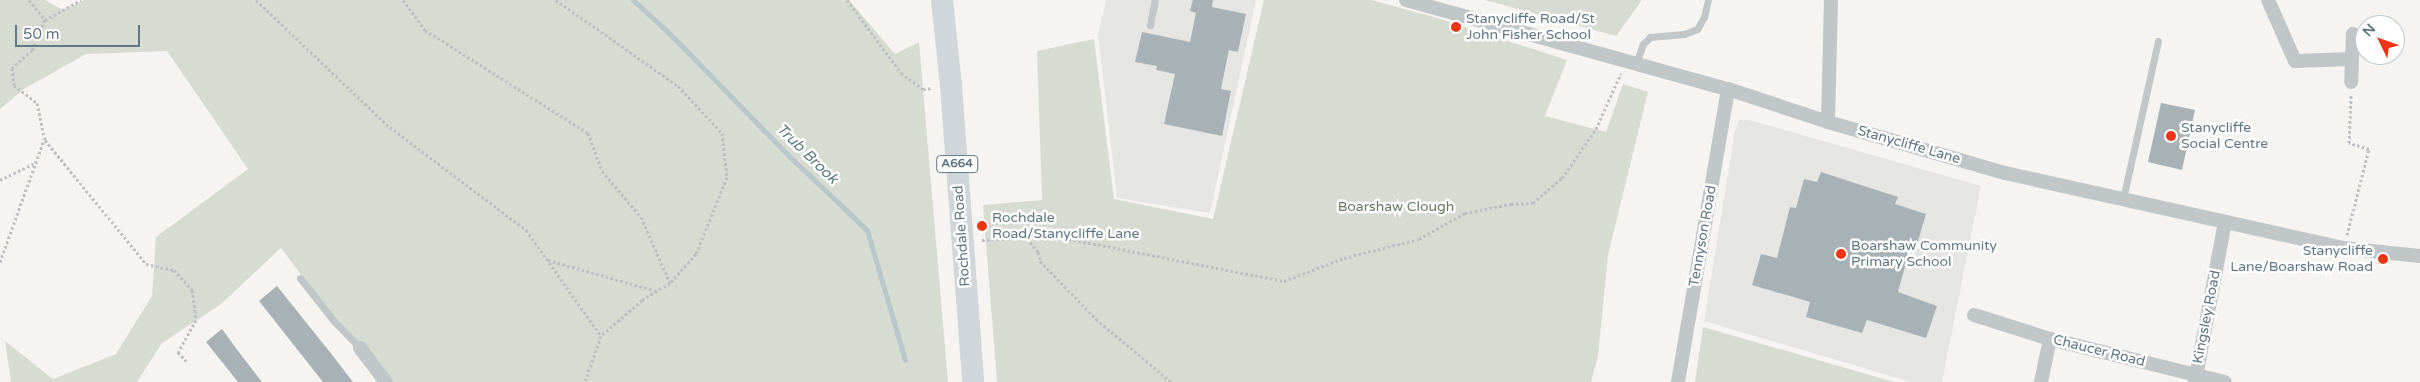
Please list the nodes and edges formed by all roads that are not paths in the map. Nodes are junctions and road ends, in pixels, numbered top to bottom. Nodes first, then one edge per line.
1 (942, 0) edge
2 (1155, 0) edge
3 (1406, 0) edge
4 (1708, 0) edge
5 (1831, 0) edge
6 (2268, 0) edge
7 (1150, 25) dead end
8 (2353, 34) dead end
9 (2158, 41) dead end
10 (2352, 59) junction
11 (1631, 62) junction
12 (2351, 82) road end
13 (1728, 90) junction
14 (1828, 122) junction
15 (2123, 199) junction
16 (2225, 222) junction
17 (2420, 256) edge
18 (300, 278) dead end
19 (1974, 315) dead end
20 (2050, 339) junction
21 (360, 348) joint
22 (2196, 378) edge
23 (381, 380) edge
24 (973, 382) edge
25 (1678, 382) edge
26 (2041, 382) edge
27 (2226, 382) edge

1 - 24 main road, Rochdale Road / A664
2 - 7 lane
3 - 11 street, Stanycliffe Lane
4 - 11 lane
5 - 14 street
6 - 10 street
8 - 10 street
9 - 15 lane
10 - 12 street
11 - 13 street, Stanycliffe Lane
13 - 14 street, Stanycliffe Lane
13 - 25 street, Tennyson Road
14 - 15 street, Stanycliffe Lane
15 - 16 street, Stanycliffe Lane
16 - 17 street, Stanycliffe Lane
16 - 22 street, Kingsley Road
18 - 21 lane
19 - 20 street, Chaucer Road
20 - 22 street, Chaucer Road
20 - 26 street
21 - 23 street
22 - 27 street, Chaucer Road

